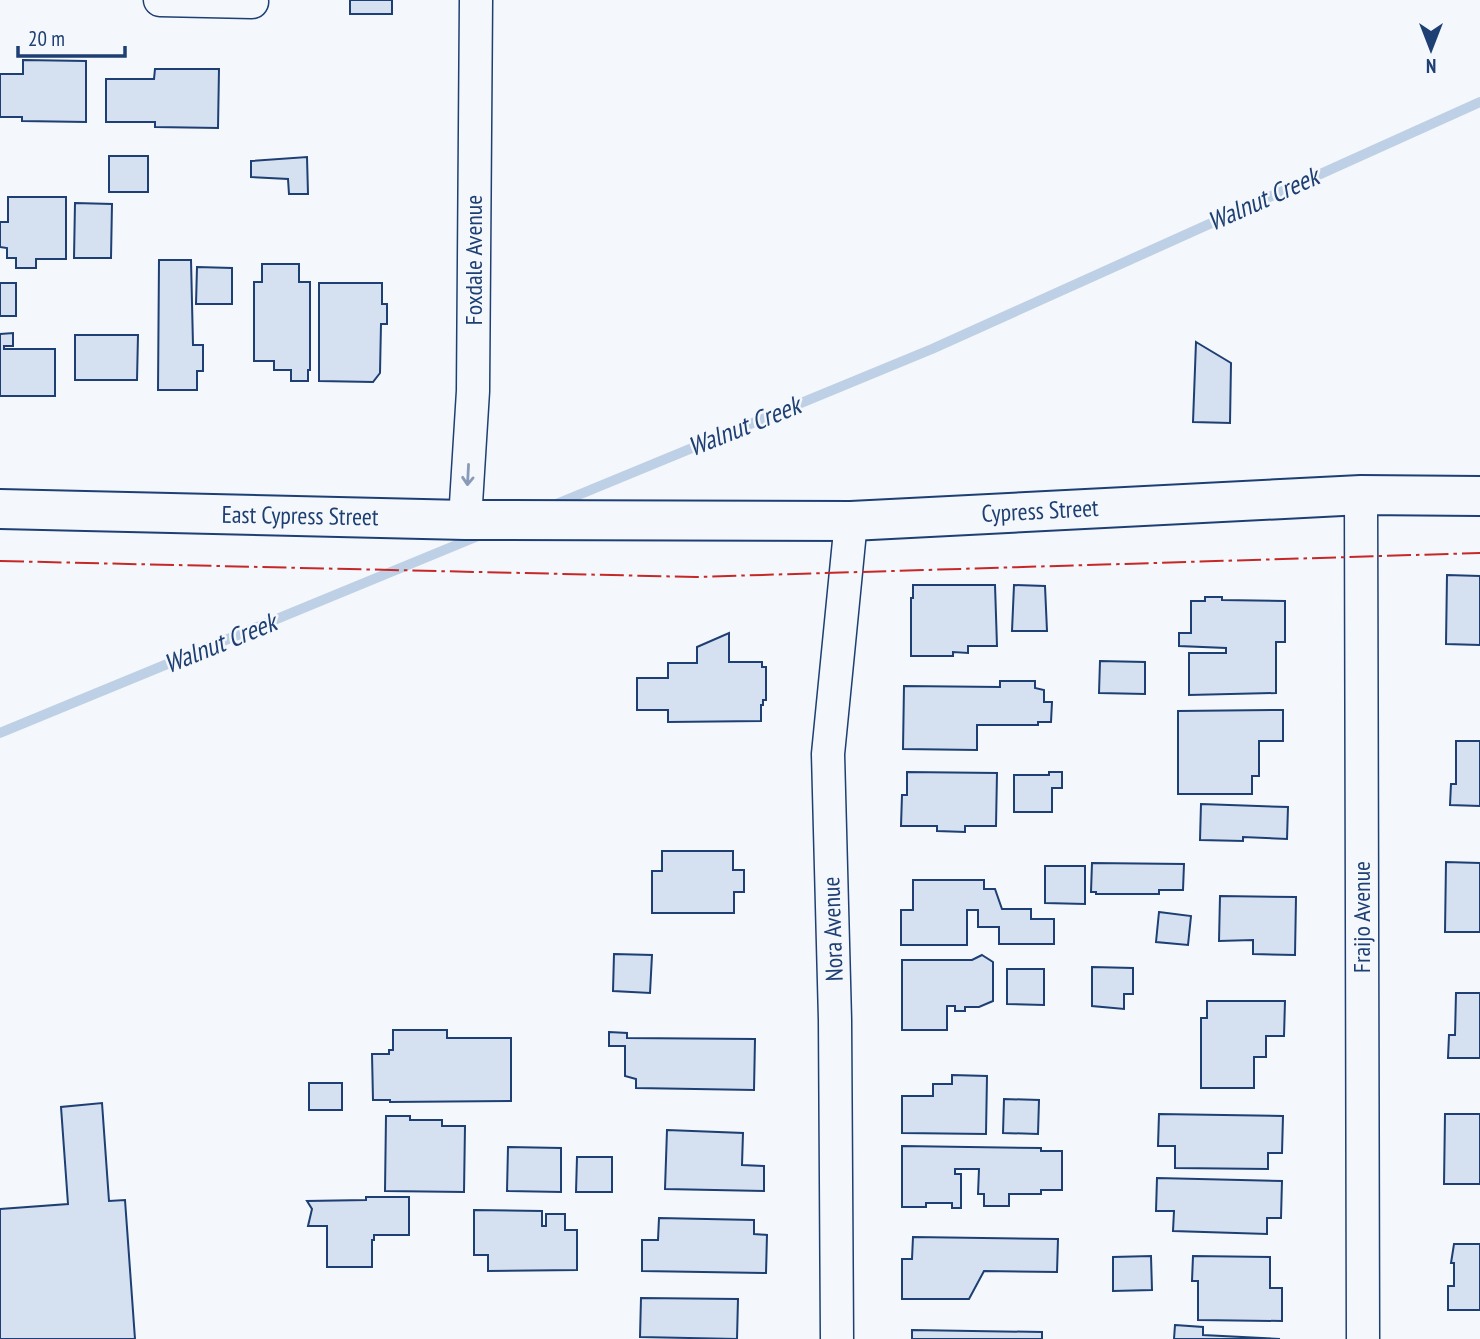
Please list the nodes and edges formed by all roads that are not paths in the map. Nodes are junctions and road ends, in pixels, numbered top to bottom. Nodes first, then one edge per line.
1 (160, 0) edge
2 (476, 0) edge
3 (252, 2) dead end
4 (1361, 495) junction
5 (1480, 496) edge
6 (0, 509) edge
7 (466, 515) junction
8 (601, 520) joint
9 (850, 521) junction
10 (837, 1339) edge
11 (1363, 1339) edge

1 - 3 street
2 -> 7 street, Foxdale Avenue
4 - 5 street, Cypress Street
4 - 9 street, Cypress Street
4 - 11 street, Fraijo Avenue
6 - 7 street, East Cypress Street
7 - 8 street, East Cypress Street
8 - 9 street, Cypress Street
9 - 10 street, Nora Avenue

